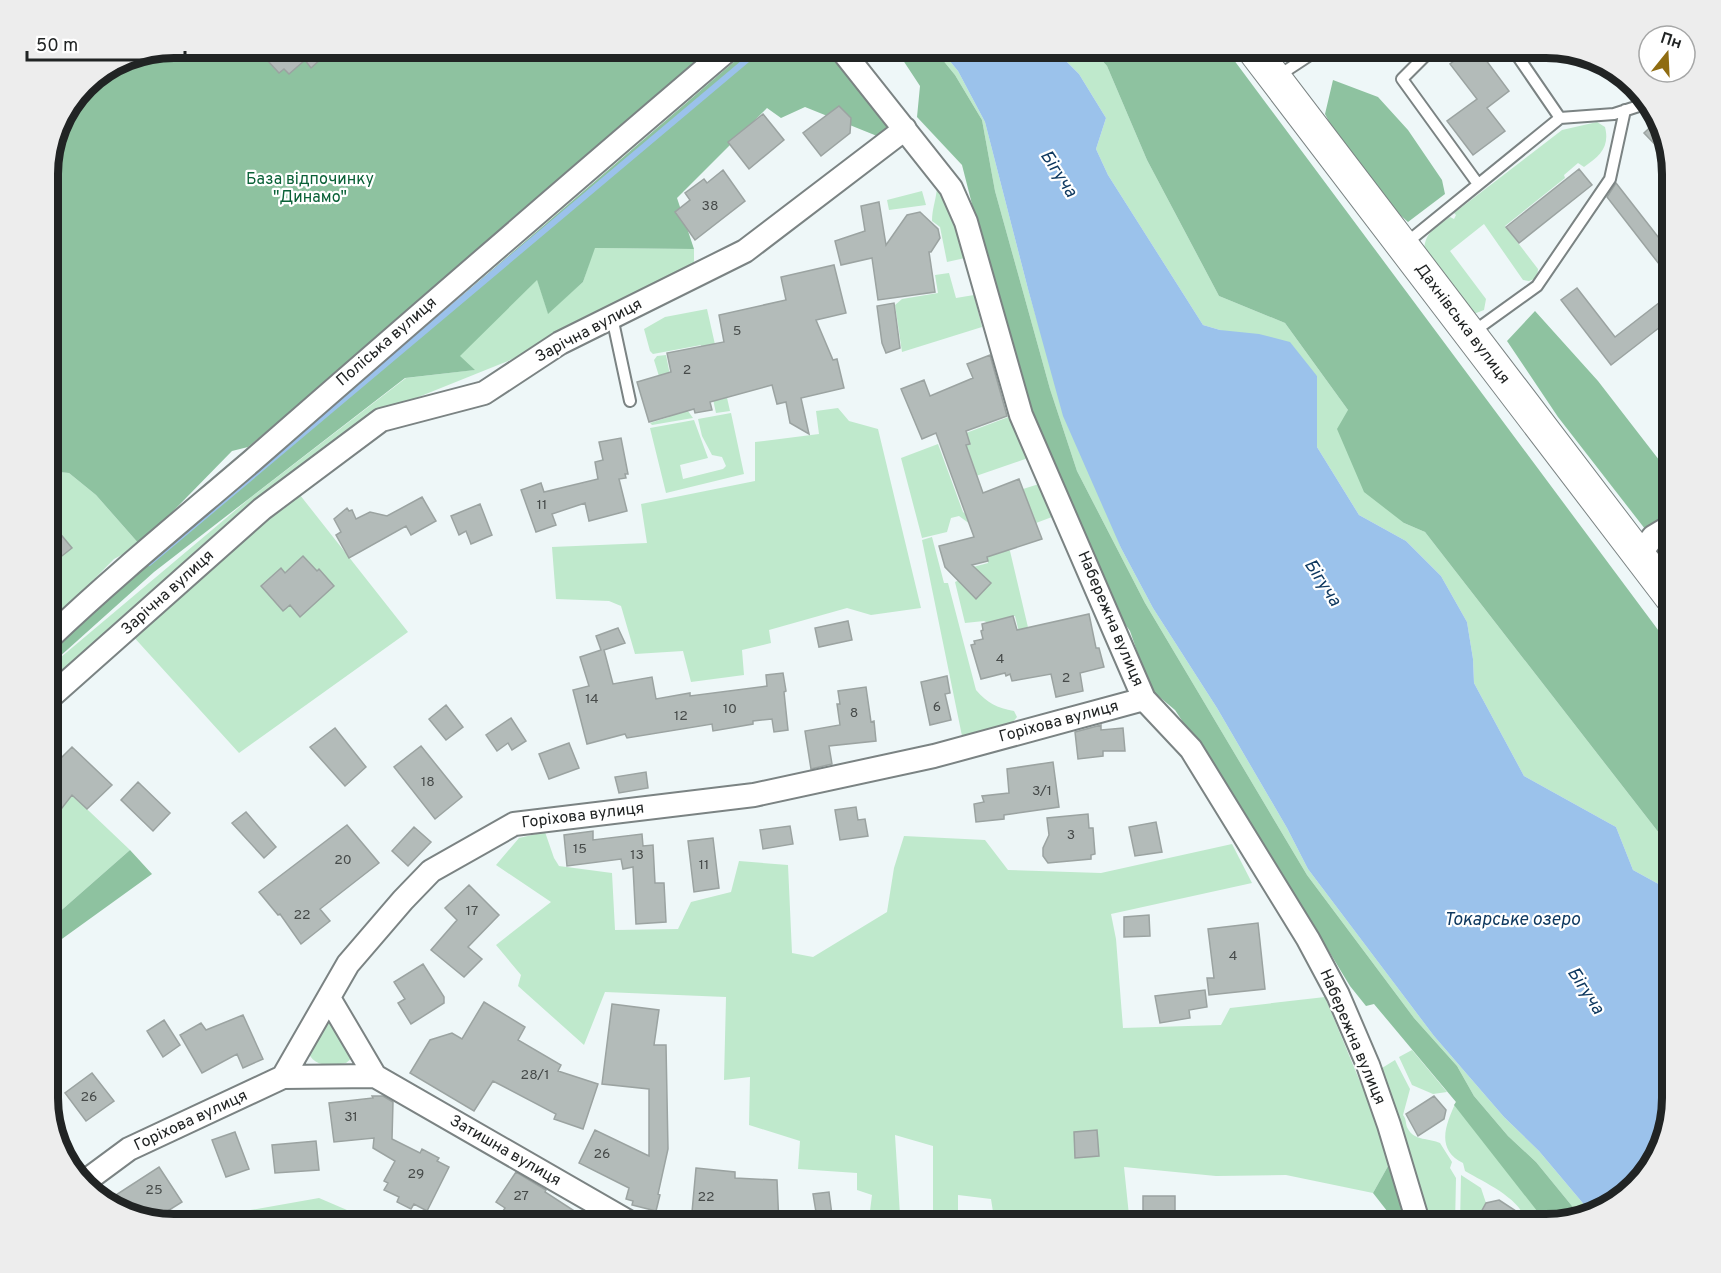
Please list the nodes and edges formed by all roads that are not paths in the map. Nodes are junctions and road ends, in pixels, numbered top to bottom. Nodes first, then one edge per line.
1 (718, 58) edge
2 (848, 58) edge
3 (1260, 58) edge
4 (1305, 58) edge
5 (1423, 58) edge
6 (1519, 58) edge
7 (1275, 78) junction
8 (1640, 106) edge
9 (1625, 110) junction
10 (1560, 118) junction
11 (905, 129) junction
12 (1478, 184) junction
13 (1403, 246) junction
14 (612, 317) junction
15 (1470, 334) junction
16 (630, 401) dead end
17 (1662, 532) edge
18 (1639, 555) junction
19 (1662, 585) edge
20 (59, 629) edge
21 (59, 689) edge
22 (1144, 699) junction
23 (329, 998) junction
24 (375, 1076) junction
25 (283, 1077) junction
26 (90, 1178) edge
27 (615, 1214) edge
28 (1416, 1214) edge

1 - 20 street, Поліська вулиця
2 - 11 street, Набережна вулиця
3 - 7 street, Дахнівська вулиця
4 - 7 lane
5 - 12 lane
6 - 10 lane
7 - 13 street, Дахнівська вулиця
8 - 9 lane
9 - 10 lane
9 - 15 lane
10 - 12 lane
11 - 14 street, Зарічна вулиця
11 - 22 street, Набережна вулиця
12 - 13 lane
13 - 15 street, Дахнівська вулиця
14 - 16 lane
14 - 21 street, Зарічна вулиця
15 - 18 street, Дахнівська вулиця
17 - 18 street
18 - 19 street, Дахнівська вулиця
22 - 23 street, Горіхова вулиця
22 - 28 street, Набережна вулиця
23 - 24 street, Затишна вулиця
23 - 25 street, Горіхова вулиця
24 - 25 street
24 - 27 street, Затишна вулиця
25 - 26 street, Горіхова вулиця

